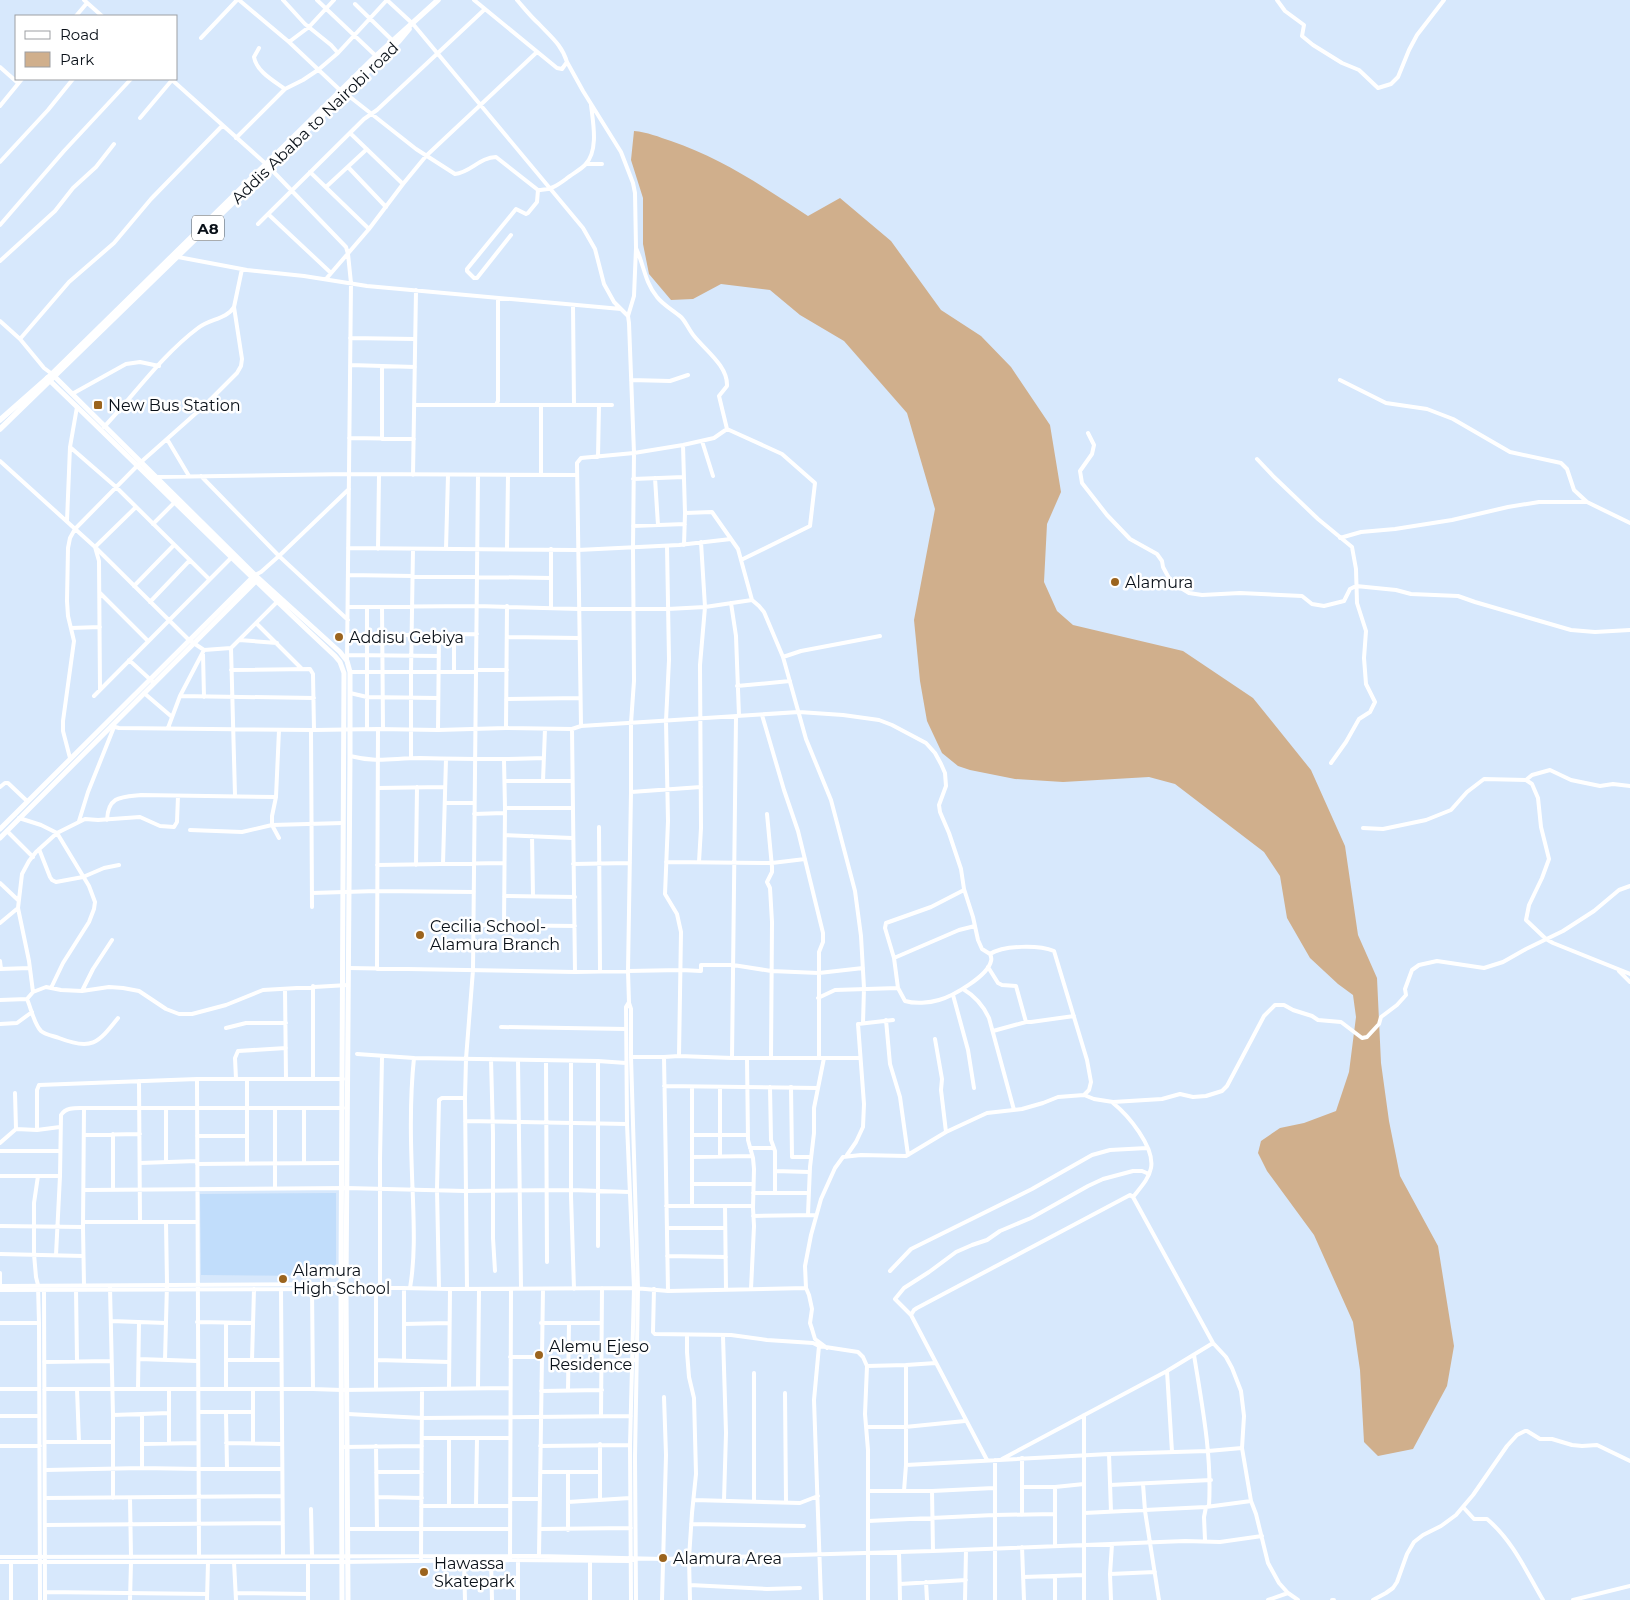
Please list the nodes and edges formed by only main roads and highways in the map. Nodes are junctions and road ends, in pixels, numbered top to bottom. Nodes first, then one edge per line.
1 (438, 0) edge
2 (413, 24) junction
3 (343, 92) junction
4 (268, 166) junction
5 (51, 377) junction
6 (0, 420) edge
7 (102, 428) junction
8 (0, 429) edge
9 (139, 464) junction
10 (177, 500) junction
11 (255, 579) junction
12 (152, 681) junction
13 (0, 828) edge
14 (0, 838) edge
15 (346, 891) junction
16 (345, 985) junction
17 (345, 1390) junction
18 (345, 1447) junction
19 (346, 1559) junction
20 (342, 1600) edge
21 (348, 1600) edge

1 - 2 highway, Addis Ababa to Nairobi road / A8
2 - 3 highway, Addis Ababa to Nairobi road / A8
2 - 3 highway, Addis Ababa to Nairobi road / A8
3 - 4 highway, Addis Ababa to Nairobi road / A8
4 - 5 highway, Addis Ababa to Nairobi road / A8
4 - 5 highway, Addis Ababa to Nairobi road / A8
5 - 6 highway, Addis Ababa to Nairobi road / A8
5 - 7 main road
5 - 7 main road
5 - 8 highway, Addis Ababa to Nairobi road / A8
7 - 9 main road
9 - 10 main road
9 - 10 main road
10 - 11 main road
11 - 12 main road
11 - 15 main road
11 - 15 main road
12 - 13 main road
12 - 14 main road
15 - 16 main road
15 - 16 main road
16 - 17 main road
17 - 18 main road
17 - 18 main road
18 - 19 main road
18 - 19 main road
19 - 20 main road
19 - 21 main road

